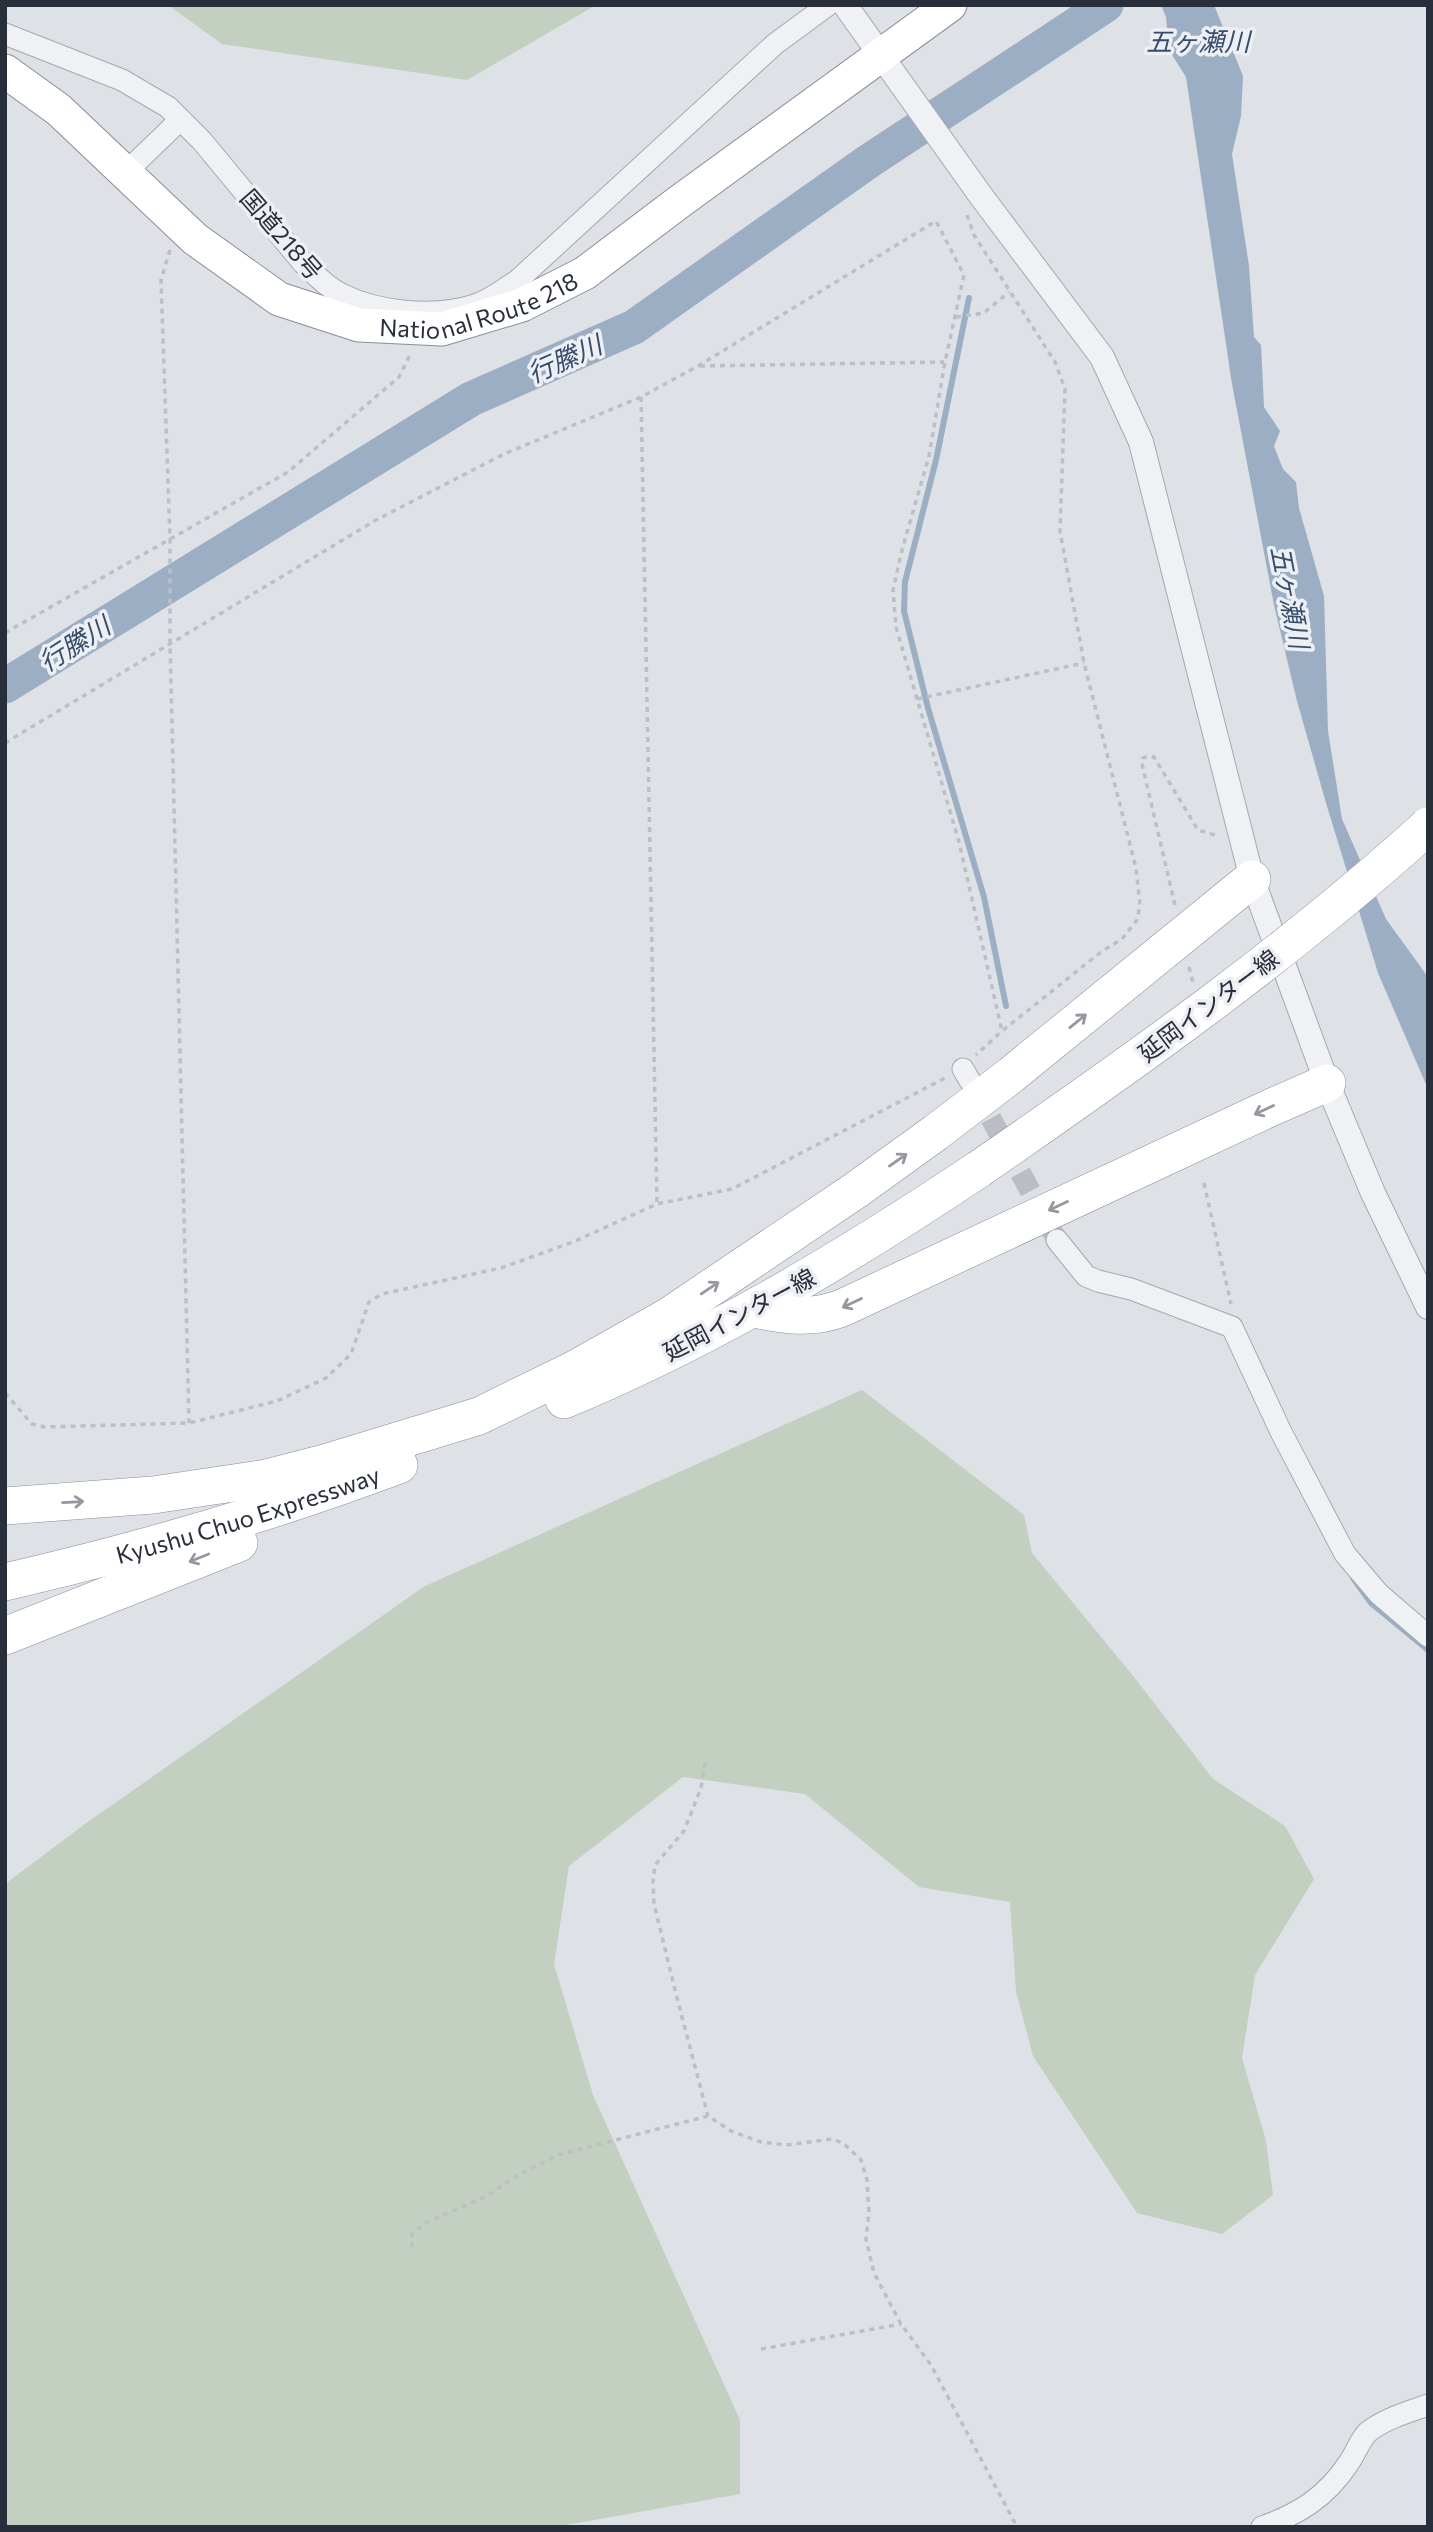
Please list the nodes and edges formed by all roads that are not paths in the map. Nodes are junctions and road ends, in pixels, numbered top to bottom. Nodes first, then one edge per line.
1 (828, 5) edge
2 (845, 5) edge
3 (950, 5) edge
4 (5, 34) edge
5 (880, 55) junction
6 (5, 71) edge
7 (180, 120) junction
8 (125, 173) junction
9 (1428, 826) edge
10 (1247, 861) junction
11 (1327, 1083) junction
12 (979, 1170) junction
13 (1057, 1240) tunnel mouth
14 (1428, 1307) edge
15 (753, 1309) junction
16 (482, 1424) junction
17 (5, 1506) edge
18 (5, 1562) edge
19 (5, 1582) edge
20 (5, 1636) edge
21 (1428, 1636) edge
22 (1428, 2405) edge
23 (1262, 2527) edge

1 - 7 street, 国道218号
2 - 5 street
3 - 5 highway, National Route 218
4 - 7 street, 国道218号
5 - 8 highway, National Route 218
5 - 10 street
6 - 8 highway, National Route 218
7 - 8 street
9 - 12 highway, 延岡インター線, bridge
10 - 11 street
16 -> 10 highway
11 - 14 street
11 -> 15 highway
12 - 15 highway, 延岡インター線
12 - 16 highway, 延岡インター線
13 - 21 street
15 - 16 highway, 延岡インター線
17 -> 16 highway
16 - 18 highway, Kyushu Chuo Expressway
16 - 19 highway, Kyushu Chuo Expressway
16 -> 20 highway
22 - 23 street

